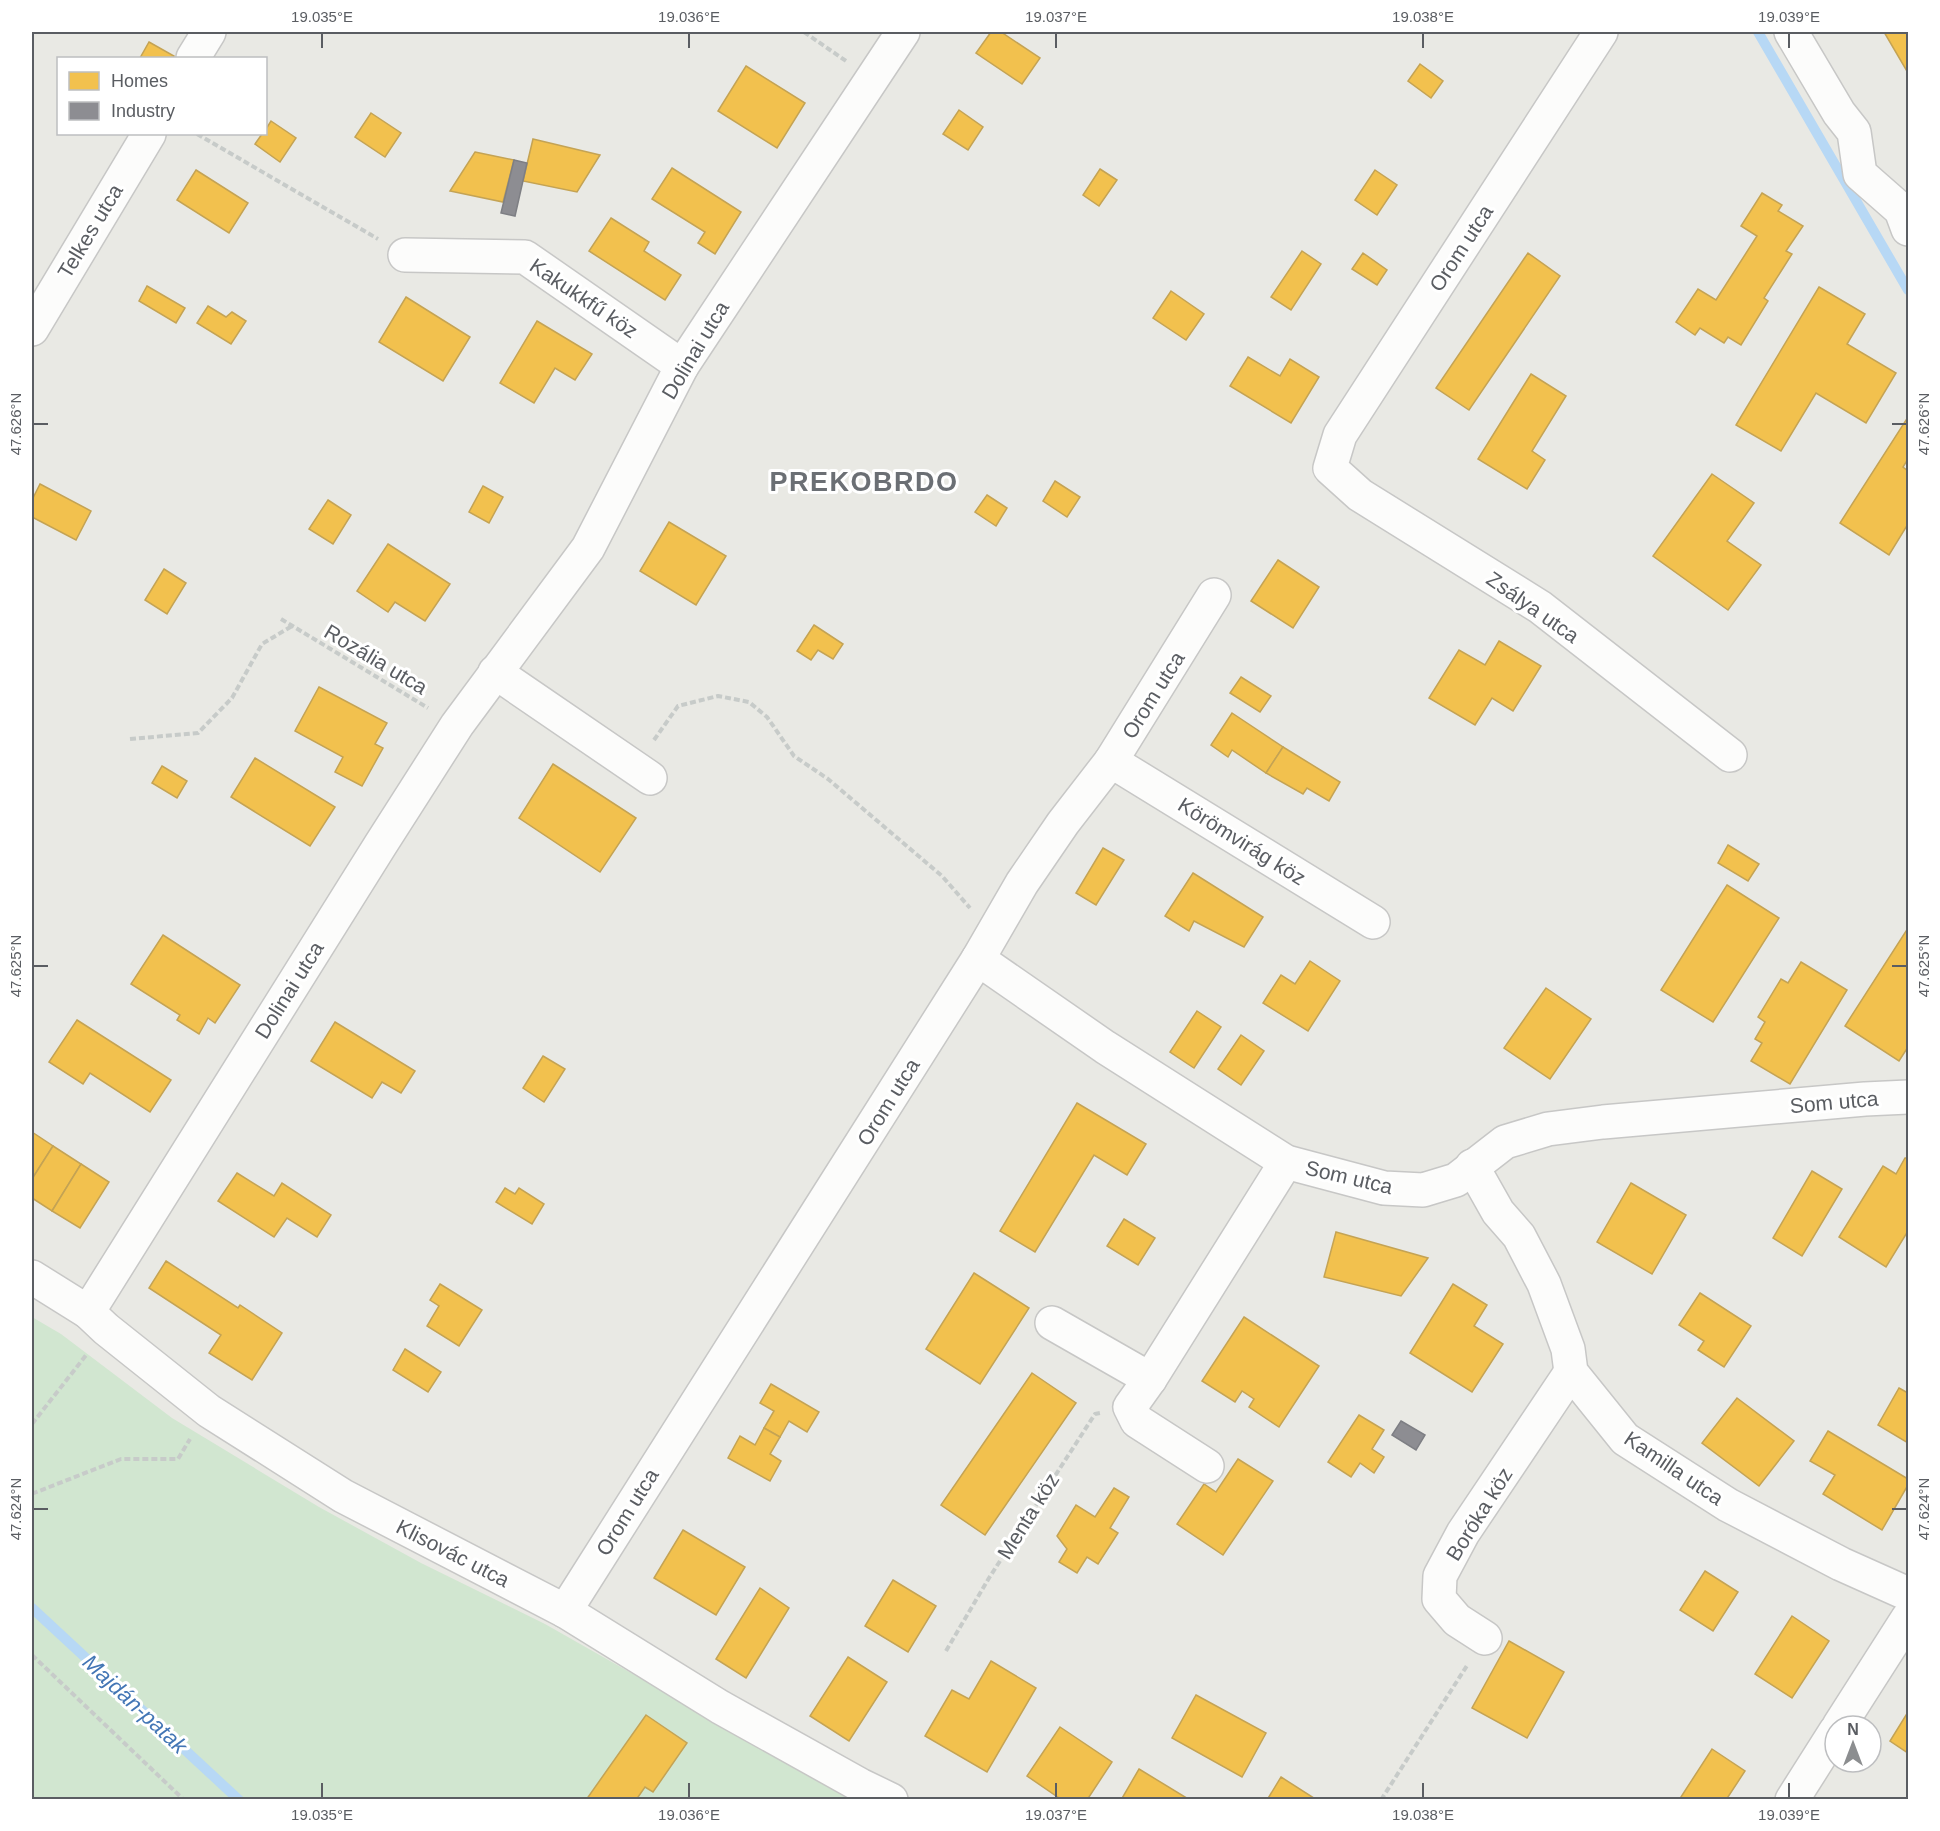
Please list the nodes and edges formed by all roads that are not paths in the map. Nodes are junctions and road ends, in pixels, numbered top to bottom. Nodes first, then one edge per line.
1 (209, 32) edge
2 (903, 32) edge
3 (1601, 32) edge
4 (1791, 32) edge
5 (194, 57) edge
6 (148, 135) edge
7 (1908, 229) edge
8 (405, 255) road end
9 (32, 329) edge
10 (682, 366) junction
11 (1330, 468) joint
12 (1214, 595) dead end
13 (495, 672) junction
14 (1730, 755) dead end
15 (1112, 761) junction
16 (642, 773) road end
17 (1373, 922) dead end
18 (985, 946) junction
19 (1908, 1097) edge
20 (1286, 1162) junction
21 (1472, 1166) junction
22 (33, 1277) edge
23 (97, 1320) junction
24 (1052, 1323) dead end
25 (1571, 1372) junction
26 (1150, 1379) junction
27 (1207, 1466) dead end
28 (1908, 1594) edge
29 (565, 1611) junction
30 (1908, 1618) edge
31 (1485, 1638) road end
32 (1847, 1714) edge
33 (1823, 1751) edge
34 (891, 1800) edge
35 (1792, 1800) edge

1 - 5 street
2 - 10 street, Dolinai utca
3 - 11 street, Orom utca
4 - 7 street
6 - 9 street, Telkes utca
8 - 10 street, Kakukkfű köz
10 - 13 street, Dolinai utca
11 - 14 street, Zsálya utca
12 - 15 street, Orom utca
13 - 16 street
13 - 23 street, Dolinai utca
15 - 17 street, Körömvirág köz
15 - 18 street, Orom utca
18 - 20 street, Som utca
18 - 29 street, Orom utca
19 - 21 street, Som utca
20 - 21 street, Som utca
20 - 26 street
21 - 25 street, Kamilla utca
22 - 23 street, Klisovác utca
23 - 29 street, Klisovác utca
24 - 26 street
25 - 28 street, Kamilla utca
25 - 31 street, Boróka köz
26 - 27 street
29 - 34 street, Klisovác utca
30 - 32 street
33 - 35 street

